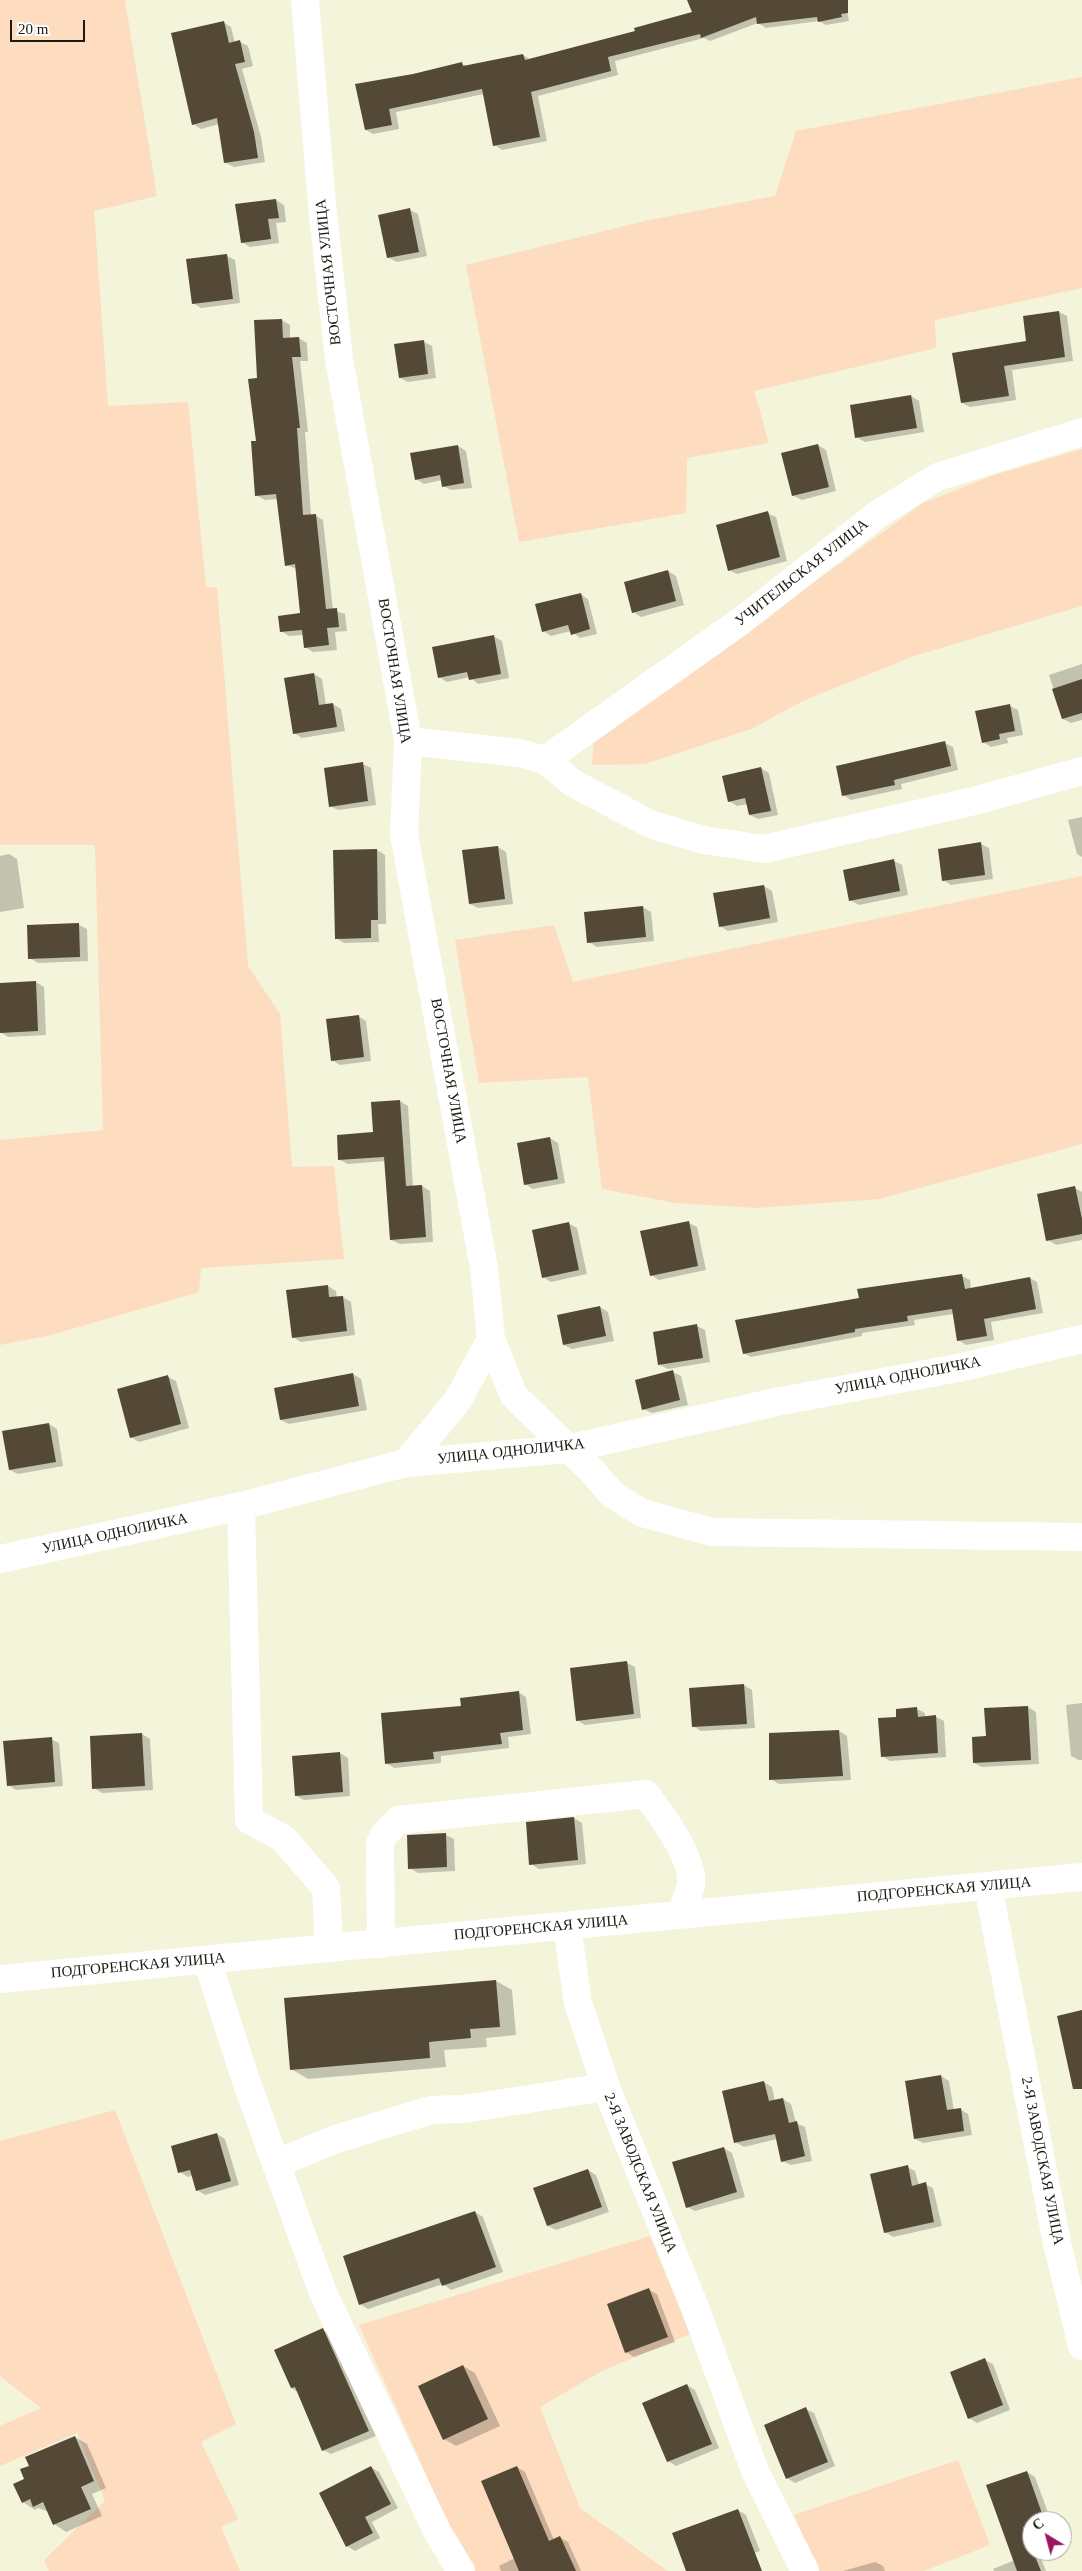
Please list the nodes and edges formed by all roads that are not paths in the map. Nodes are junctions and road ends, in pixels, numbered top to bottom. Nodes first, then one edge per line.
1 (305, 0) edge
2 (1082, 432) edge
3 (408, 741) junction
4 (545, 760) junction
5 (1082, 771) edge
6 (491, 1339) junction
7 (1082, 1339) edge
8 (567, 1449) junction
9 (406, 1463) junction
10 (241, 1506) junction
11 (1082, 1538) edge
12 (0, 1559) edge
13 (1082, 1877) edge
14 (988, 1886) junction
15 (680, 1915) junction
16 (567, 1926) junction
17 (381, 1944) junction
18 (329, 1948) junction
19 (207, 1960) junction
20 (0, 1978) edge
21 (606, 2087) junction
22 (276, 2164) junction
23 (1082, 2346) edge
24 (461, 2571) edge
25 (805, 2571) edge

1 - 3 street, ВОСТОЧНАЯ УЛИЦА
2 - 4 street, УЧИТЕЛЬСКАЯ УЛИЦА
3 - 4 street
3 - 6 street, ВОСТОЧНАЯ УЛИЦА
4 - 5 street
6 - 8 street, ВОСТОЧНАЯ УЛИЦА
6 - 9 street
7 - 8 street, УЛИЦА ОДНОЛИЧКА
8 - 9 street, УЛИЦА ОДНОЛИЧКА
8 - 11 street, ВОСТОЧНАЯ УЛИЦА
9 - 10 street, УЛИЦА ОДНОЛИЧКА
10 - 12 street, УЛИЦА ОДНОЛИЧКА
10 - 18 street
13 - 14 street, ПОДГОРЕНСКАЯ УЛИЦА
14 - 15 street, ПОДГОРЕНСКАЯ УЛИЦА
14 - 23 street, 2-Я ЗАВОДСКАЯ УЛИЦА
15 - 16 street, ПОДГОРЕНСКАЯ УЛИЦА
15 - 17 street
16 - 17 street, ПОДГОРЕНСКАЯ УЛИЦА
16 - 21 street
17 - 18 street, ПОДГОРЕНСКАЯ УЛИЦА
18 - 19 street, ПОДГОРЕНСКАЯ УЛИЦА
19 - 20 street, ПОДГОРЕНСКАЯ УЛИЦА
19 - 22 street
21 - 22 street, 2-Я ЗАВОДСКАЯ УЛИЦА
21 - 25 street, 2-Я ЗАВОДСКАЯ УЛИЦА
22 - 24 street

